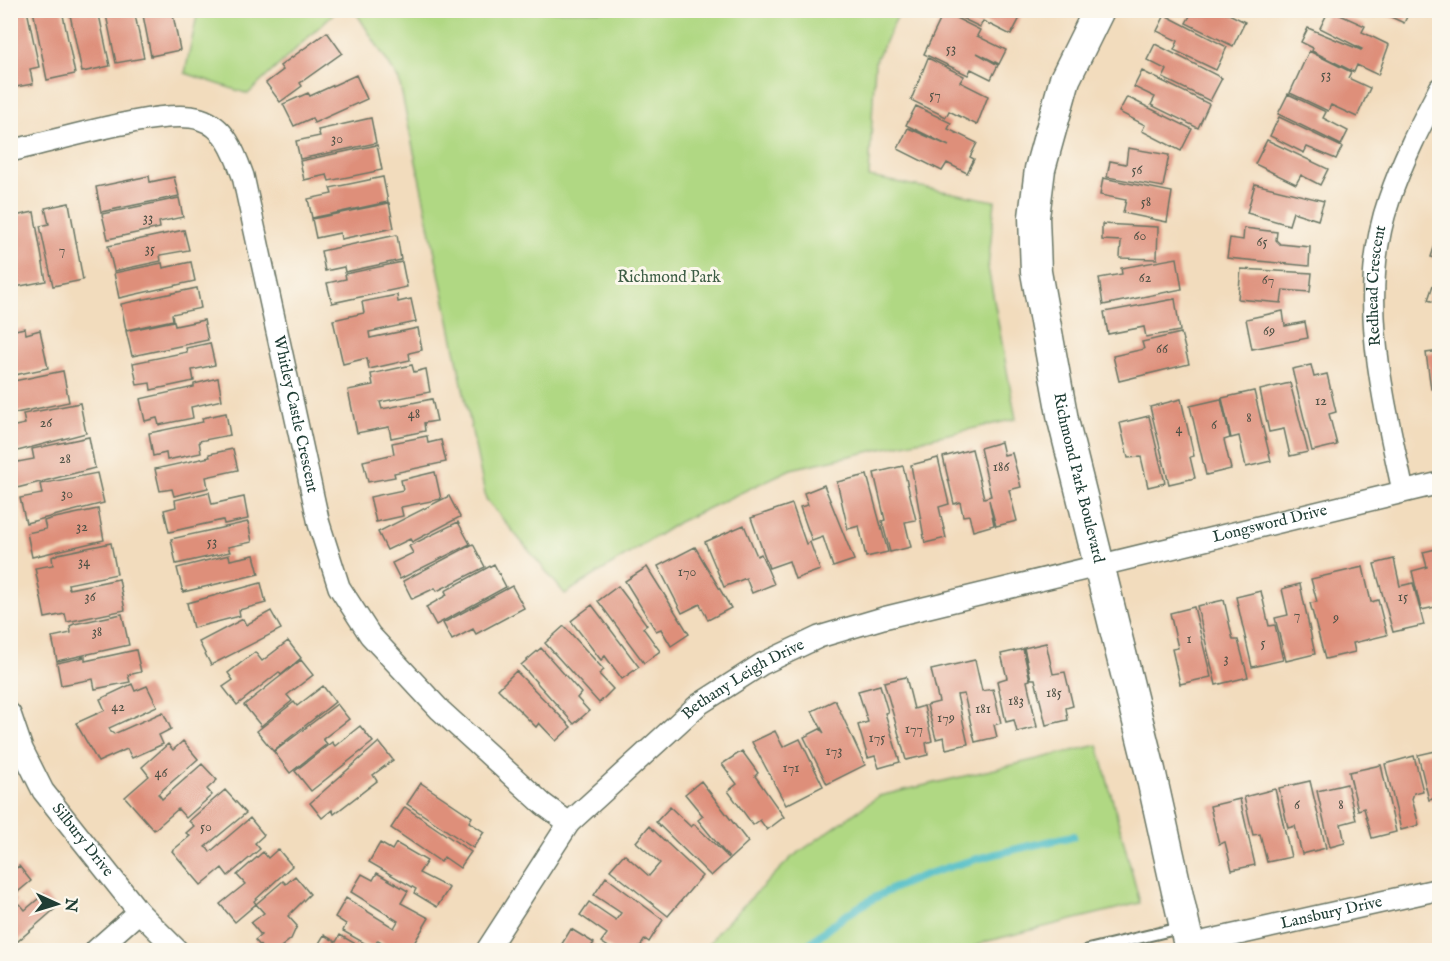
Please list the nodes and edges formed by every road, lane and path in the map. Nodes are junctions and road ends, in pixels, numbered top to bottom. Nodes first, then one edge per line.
1 (1099, 10) edge
2 (1440, 88) edge
3 (10, 151) edge
4 (1440, 483) edge
5 (1403, 491) junction
6 (1100, 566) junction
7 (10, 714) edge
8 (569, 823) junction
9 (1440, 889) edge
10 (139, 912) junction
11 (1188, 941) edge
12 (96, 951) edge
13 (177, 951) edge
14 (487, 951) edge
15 (1088, 951) edge

1 - 6 street, Richmond Park Boulevard
2 - 5 street, Redhead Crescent
3 - 8 street, Whitley Castle Crescent
4 - 5 street, Longsword Drive
5 - 6 street, Longsword Drive
6 - 8 street, Bethany Leigh Drive
6 - 11 street, Richmond Park Boulevard
7 - 10 street, Silbury Drive
8 - 14 street, Bethany Leigh Drive
9 - 11 street, Lansbury Drive
10 - 12 street
10 - 13 street, Silbury Drive
11 - 15 lane

